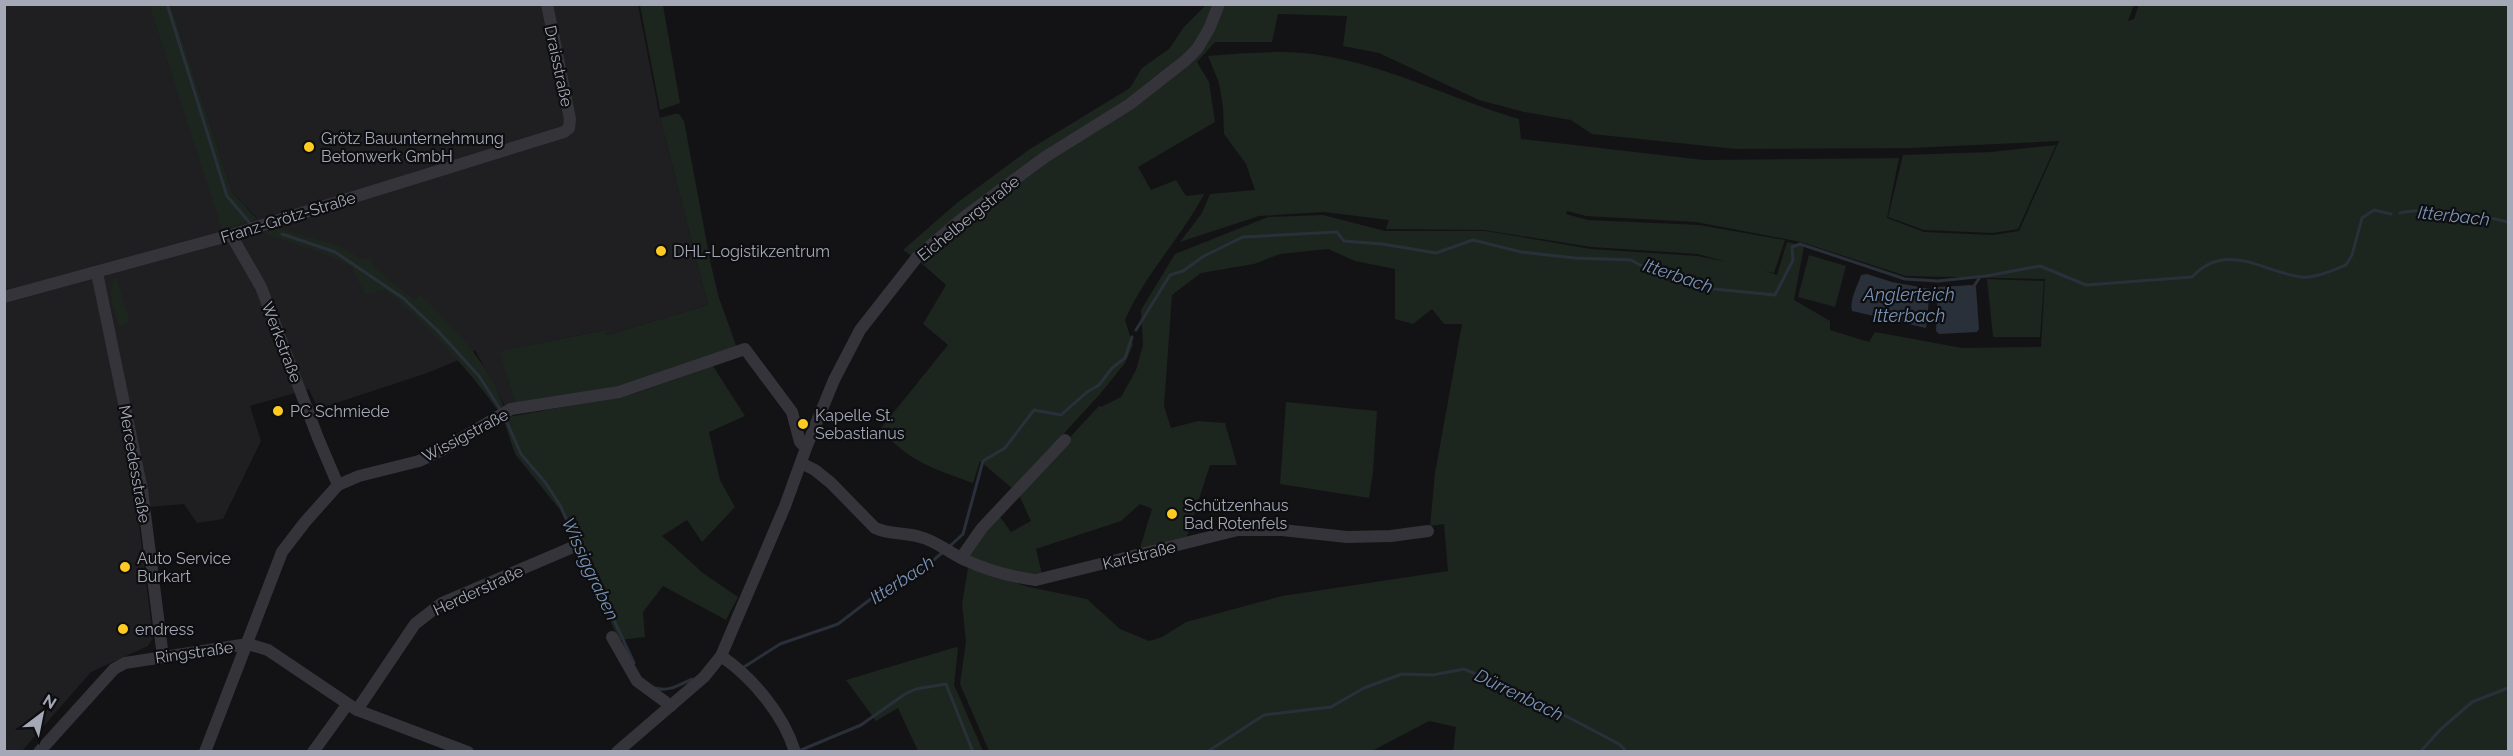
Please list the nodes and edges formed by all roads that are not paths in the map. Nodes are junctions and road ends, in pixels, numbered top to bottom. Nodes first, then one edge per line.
1 (547, 4) edge
2 (1219, 4) edge
3 (568, 128) joint
4 (231, 235) junction
5 (97, 273) junction
6 (4, 297) edge
7 (1065, 440) dead end
8 (806, 448) junction
9 (801, 463) junction
10 (338, 485) junction
11 (1428, 531) dead end
12 (573, 547) dead end
13 (952, 552) junction
14 (612, 636) dead end
15 (248, 644) junction
16 (721, 656) junction
17 (163, 657) junction
18 (671, 706) junction
19 (352, 707) junction
20 (39, 752) edge
21 (205, 752) edge
22 (313, 752) edge
23 (468, 752) edge
24 (617, 752) edge
25 (795, 752) edge

1 - 3 street, Draisstraße
2 - 8 street, Eichelbergstraße
3 - 4 street, Franz-Grötz-Straße
4 - 5 street, Franz-Grötz-Straße
4 - 10 street, Werkstraße
5 - 6 street, Franz-Grötz-Straße
5 - 17 street, Mercedesstraße
7 - 13 street
8 - 9 street, Eichelbergstraße
8 - 10 street, Wissigstraße
9 - 13 street, Karlstraße
9 - 16 street, Eichelbergstraße
10 - 15 street, Wissigstraße
11 - 13 street, Karlstraße
12 - 19 street, Herderstraße
14 - 18 street
15 - 17 street, Ringstraße
15 - 19 street, Ringstraße
15 - 21 street, Wissigstraße
16 - 18 street, Eichelbergstraße
16 - 25 street
17 - 20 street, Ringstraße
18 - 24 street, Eichelbergstraße
19 - 22 street, Herderstraße
19 - 23 street, Ringstraße

